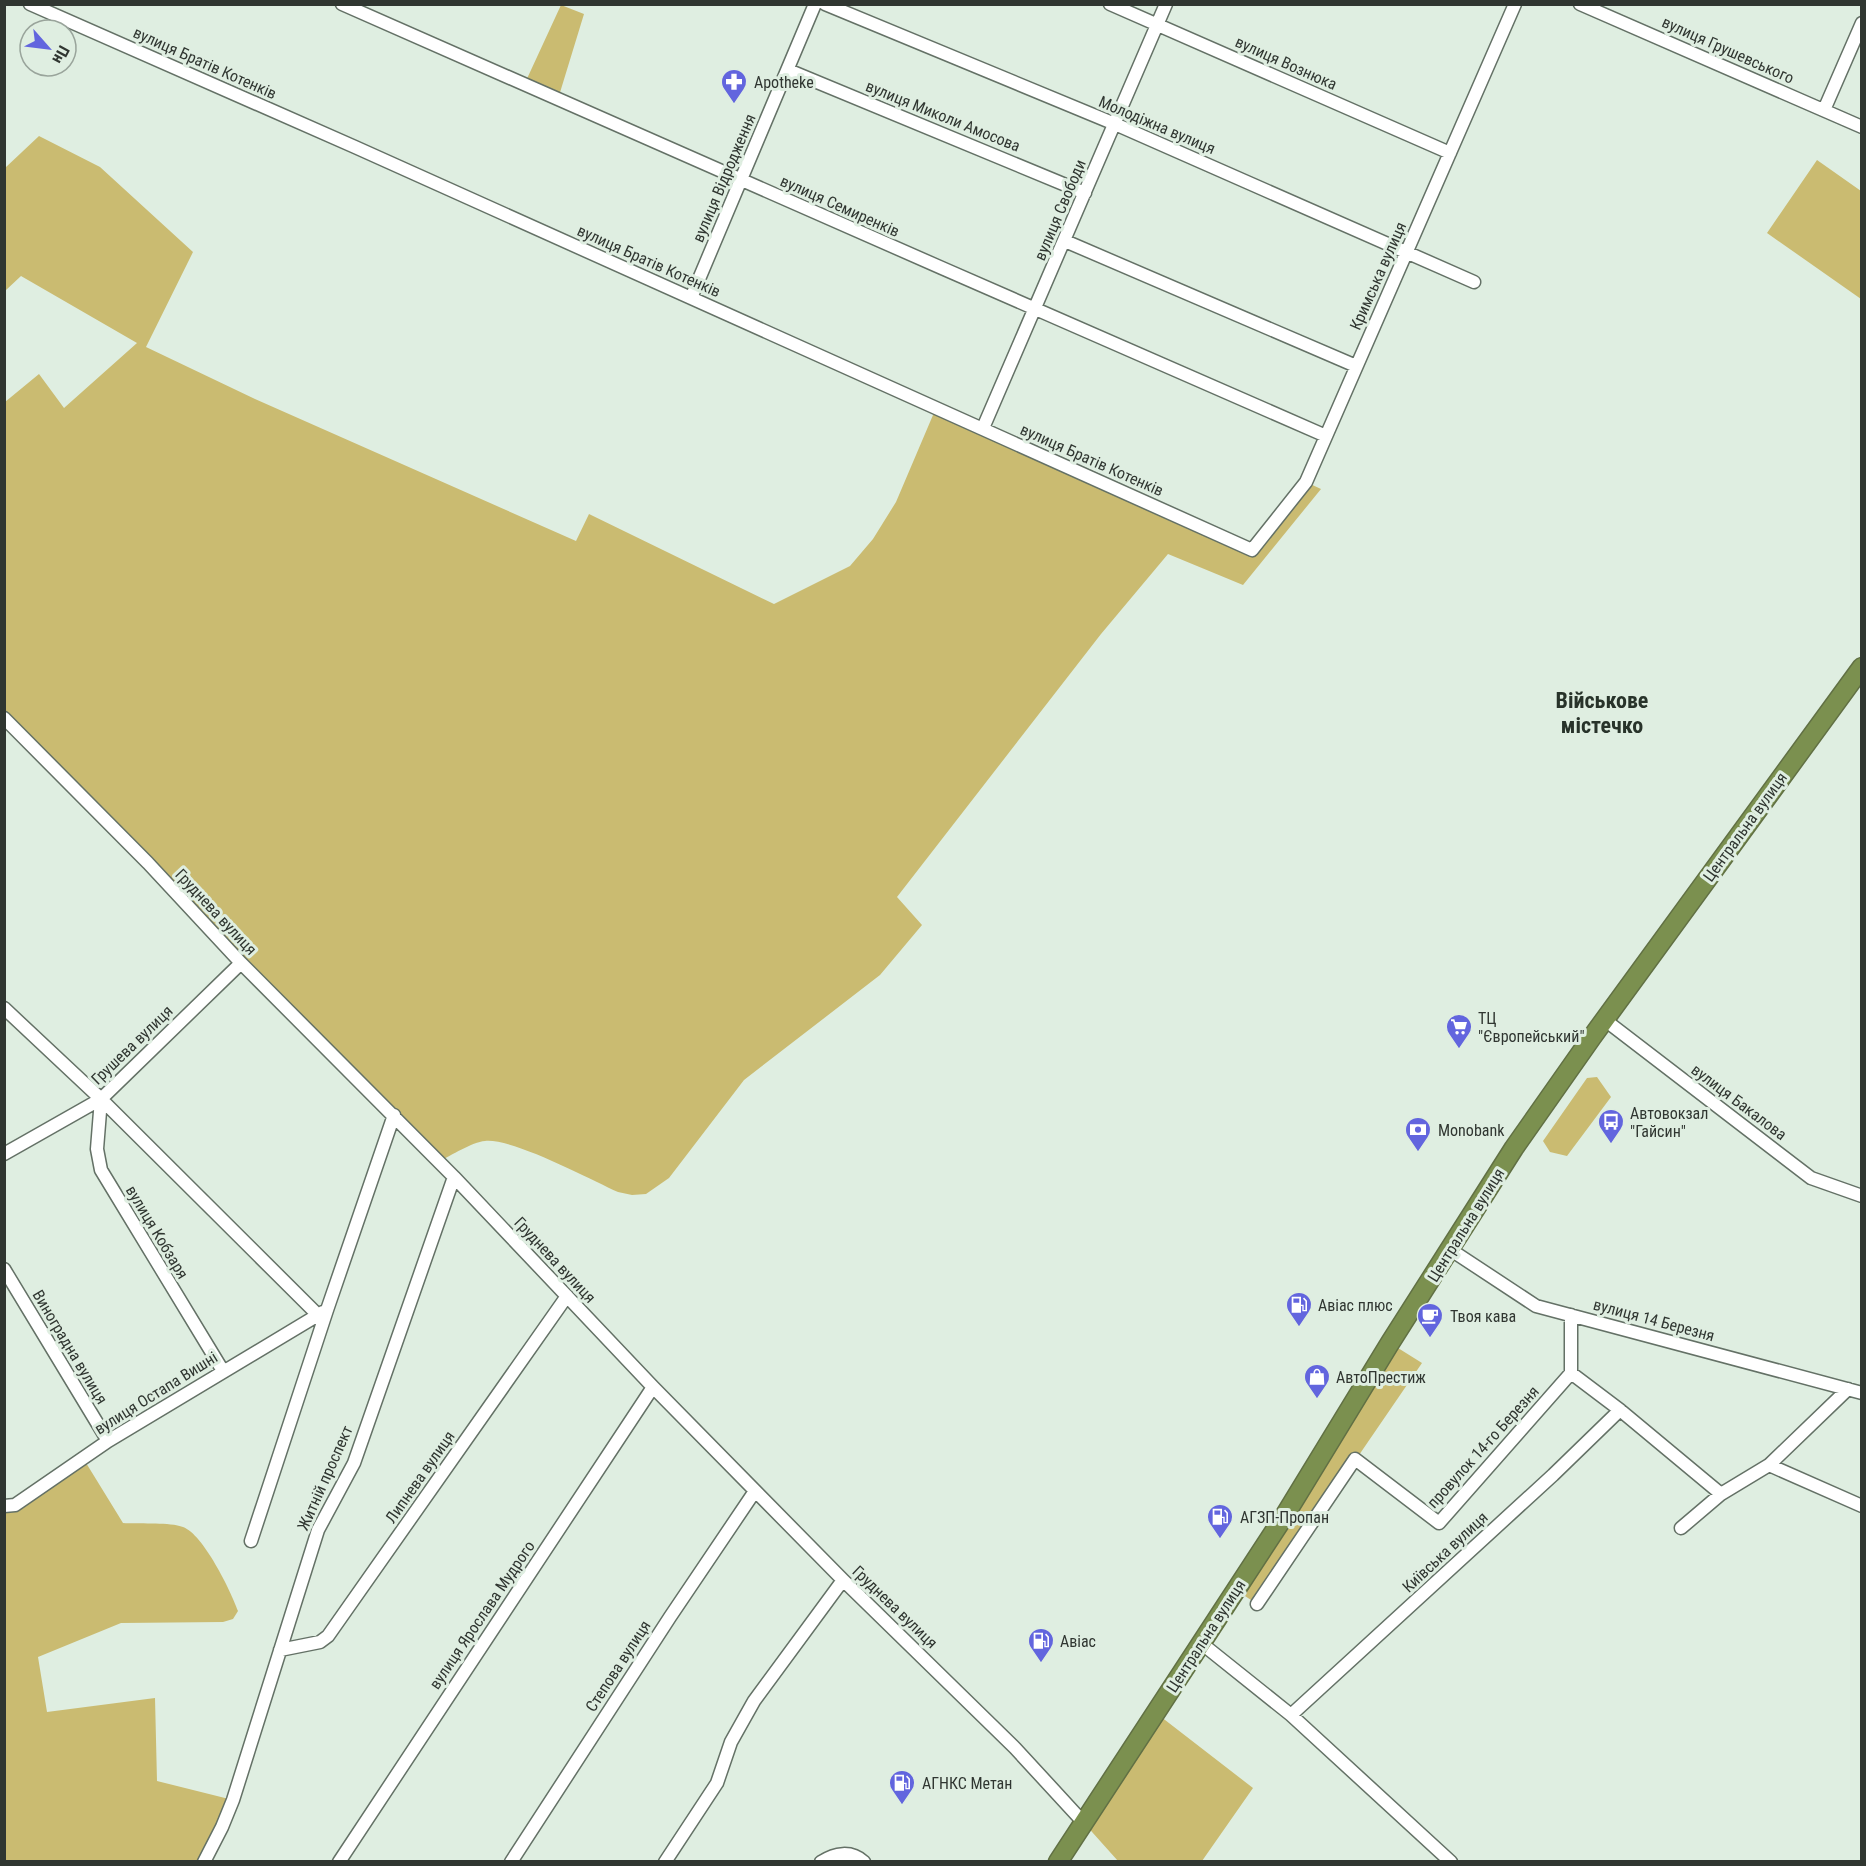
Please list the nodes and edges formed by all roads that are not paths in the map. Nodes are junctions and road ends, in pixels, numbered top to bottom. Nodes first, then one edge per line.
1 (30, 4) edge
2 (342, 4) edge
3 (815, 4) edge
4 (825, 4) edge
5 (1110, 4) edge
6 (1166, 4) edge
7 (1515, 4) edge
8 (1580, 4) edge
9 (1862, 23) edge
10 (1157, 25) junction
11 (788, 70) junction
12 (1824, 110) junction
13 (1115, 124) junction
14 (1862, 127) edge
15 (1450, 153) junction
16 (741, 180) junction
17 (1085, 193) junction
18 (1065, 241) junction
19 (1406, 253) junction
20 (1474, 282) dead end
21 (691, 298) junction
22 (1035, 311) junction
23 (1356, 366) junction
24 (983, 428) junction
25 (1326, 436) junction
26 (1252, 550) joint
27 (1862, 667) edge
28 (4, 718) edge
29 (241, 963) junction
30 (4, 1008) edge
31 (1605, 1020) junction
32 (101, 1099) junction
33 (394, 1115) junction
34 (4, 1154) edge
35 (454, 1177) junction
36 (1862, 1196) edge
37 (1451, 1250) junction
38 (4, 1269) edge
39 (567, 1296) junction
40 (322, 1313) junction
41 (1570, 1315) junction
42 (223, 1371) junction
43 (1571, 1373) junction
44 (653, 1387) junction
45 (1848, 1389) junction
46 (1862, 1393) edge
47 (1620, 1410) junction
48 (108, 1441) junction
49 (1769, 1465) junction
50 (755, 1491) junction
51 (1721, 1494) junction
52 (4, 1506) edge
53 (1862, 1506) edge
54 (1681, 1528) dead end
55 (251, 1541) dead end
56 (843, 1580) junction
57 (1257, 1604) dead end
58 (1201, 1643) junction
59 (280, 1650) junction
60 (1291, 1715) junction
61 (1084, 1822) junction
62 (204, 1861) edge
63 (339, 1862) edge
64 (511, 1862) edge
65 (665, 1862) edge
66 (821, 1862) edge
67 (864, 1862) edge
68 (1058, 1862) edge
69 (1451, 1862) edge

1 - 21 street, вулиця Братів Котенків
2 - 16 street, вулиця Семиренків
3 - 11 street, вулиця Відродження
4 - 13 street, Молодіжна вулиця
5 - 10 street, вулиця Вознюка
6 - 10 street, вулиця Свободи
7 - 15 street, Кримська вулиця
8 - 12 street, вулиця Грушевського
9 - 12 street
10 - 13 street, вулиця Свободи
10 - 15 street, вулиця Вознюка
11 - 16 street, вулиця Відродження
11 - 17 street, вулиця Миколи Амосова
12 - 14 street, вулиця Грушевського
13 - 17 street, вулиця Свободи
13 - 19 street, Молодіжна вулиця
15 - 19 street, Кримська вулиця
16 - 21 street, вулиця Відродження
16 - 22 street, вулиця Семиренків
17 - 18 street, вулиця Свободи
18 - 22 street, вулиця Свободи
18 - 23 street
19 - 20 street, Молодіжна вулиця
19 - 23 street, Кримська вулиця
21 - 24 street, вулиця Братів Котенків
22 - 24 street, вулиця Свободи
22 - 25 street, вулиця Семиренків
23 - 25 street, Кримська вулиця
24 - 26 street, вулиця Братів Котенків
25 - 26 street, Кримська вулиця
27 - 31 highway, Центральна вулиця
28 - 29 street, Груднева вулиця
29 - 32 street, Грушева вулиця
29 - 33 street, Груднева вулиця
30 - 32 street
31 - 36 street, вулиця Бакалова
31 - 37 highway, Центральна вулиця
32 - 34 street, Грушева вулиця
32 - 40 street
32 - 42 street, вулиця Кобзаря
33 - 35 street, Груднева вулиця
33 - 40 street
35 - 39 street, Груднева вулиця
35 - 59 street, Житній проспект
37 - 41 street, вулиця 14 Березня
37 - 58 highway, Центральна вулиця
38 - 48 street, Виноградна вулиця
39 - 44 street, Груднева вулиця
39 - 59 street, Липнева вулиця
40 - 42 street, вулиця Остапа Вишні
40 - 55 street
41 - 43 street
41 - 45 street, вулиця 14 Березня
42 - 48 street, вулиця Остапа Вишні
43 - 47 street
43 - 57 street, провулок 14-го Березня
44 - 50 street, Груднева вулиця
44 - 63 street, вулиця Ярослава Мудрого
45 - 46 street, вулиця 14 Березня
45 - 49 street
47 - 51 street
47 - 60 street, Київська вулиця
48 - 52 street, вулиця Остапа Вишні
49 - 51 street
49 - 53 street
50 - 56 street, Груднева вулиця
50 - 64 street, Степова вулиця
51 - 54 street
56 - 61 street, Груднева вулиця
56 - 65 street
58 - 60 street
58 - 61 highway, Центральна вулиця
59 - 62 street, Житній проспект
60 - 69 street
61 - 68 highway, Центральна вулиця
66 - 67 street

